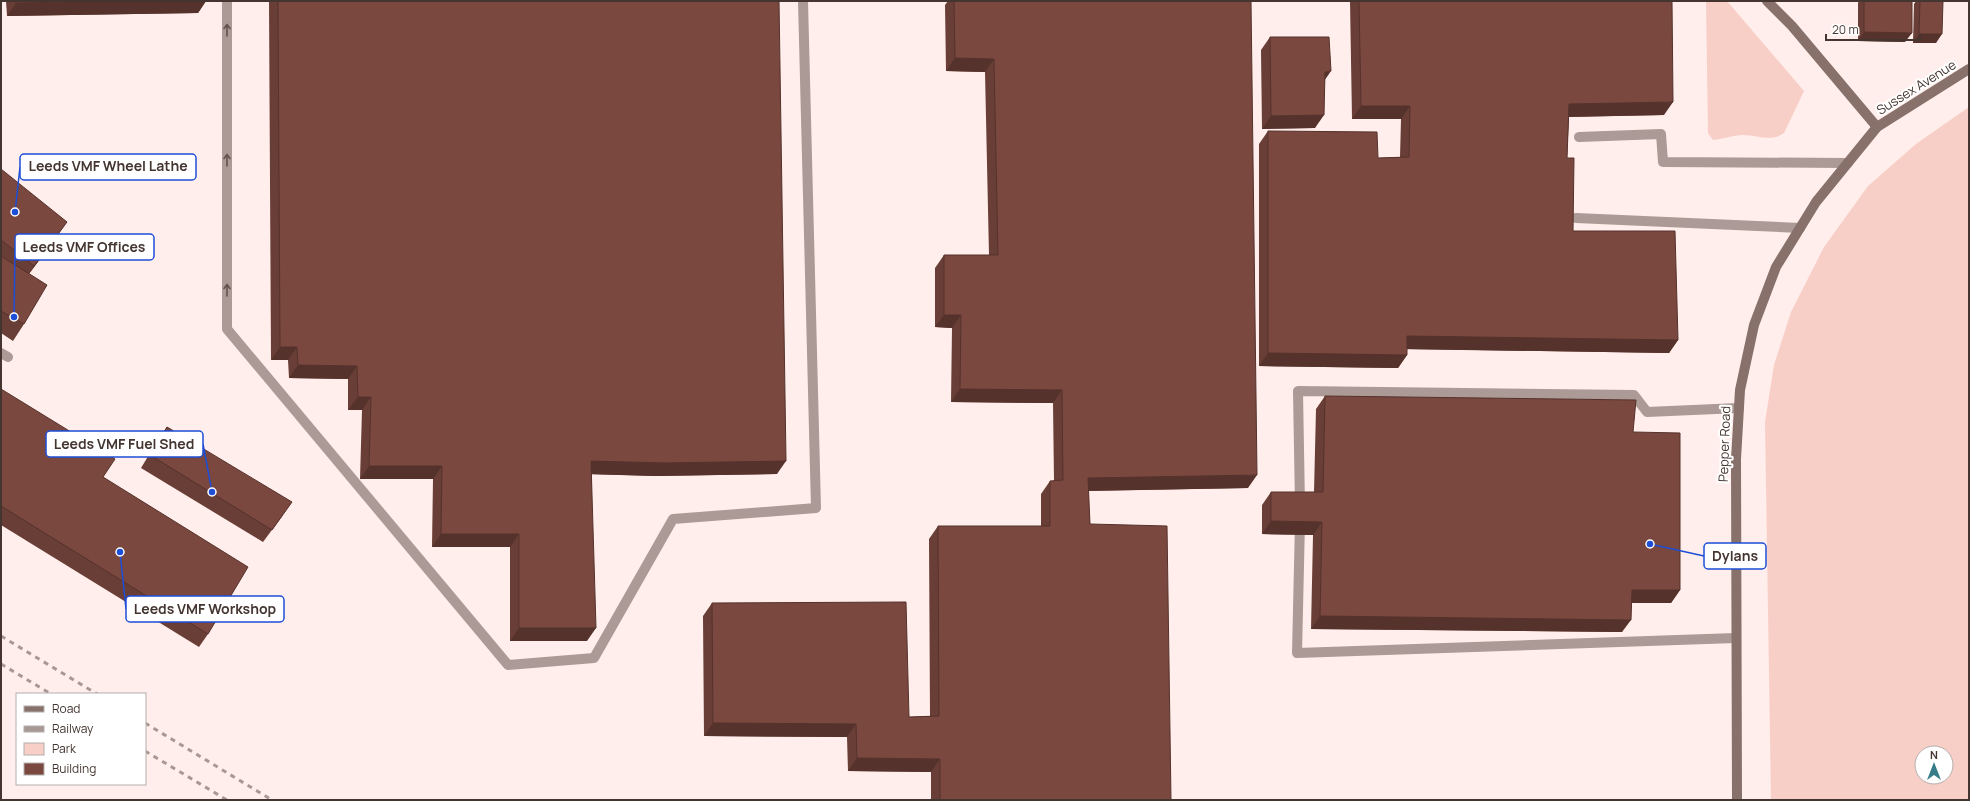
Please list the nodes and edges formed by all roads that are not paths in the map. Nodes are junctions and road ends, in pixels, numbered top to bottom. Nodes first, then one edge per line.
1 (226, 1) edge
2 (803, 1) edge
3 (1767, 1) edge
4 (1969, 69) edge
5 (1877, 127) junction
6 (1579, 137) dead end
7 (1848, 163) junction
8 (1576, 218) dead end
9 (1800, 228) junction
10 (1739, 408) junction
11 (1736, 638) junction
12 (1737, 800) edge

2 -> 1 lane
3 - 5 street
4 - 5 street, Sussex Avenue
5 - 7 street, Pepper Road
6 - 7 lane
7 - 9 street, Pepper Road
8 - 9 lane
9 - 10 street, Pepper Road
10 - 11 street, Pepper Road
10 - 11 lane
11 - 12 street, Pepper Road

